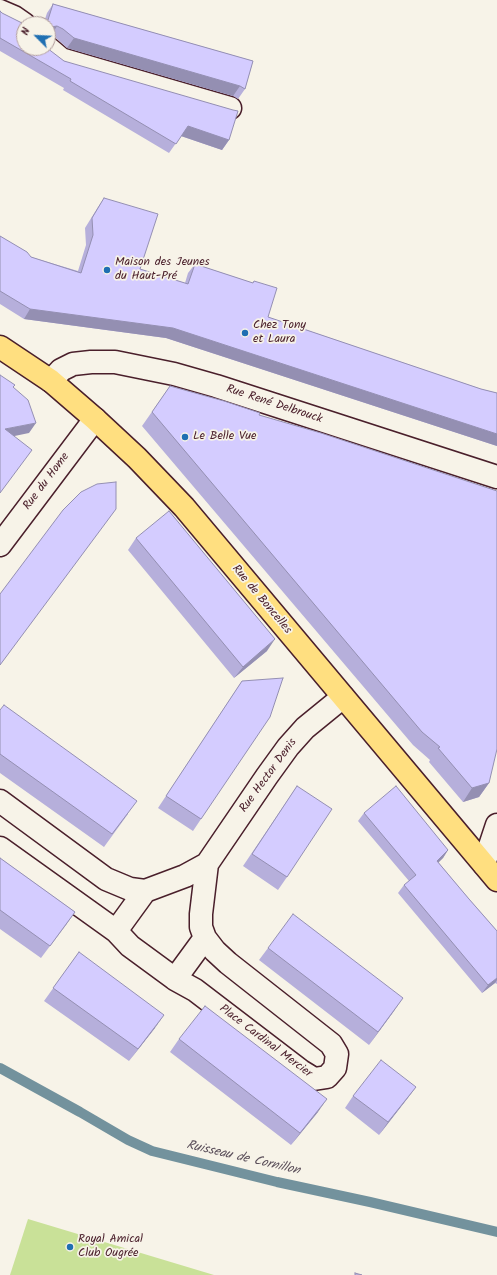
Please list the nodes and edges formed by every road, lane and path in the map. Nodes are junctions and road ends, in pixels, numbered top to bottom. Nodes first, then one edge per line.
1 (0, 11) edge
2 (16, 18) edge
3 (56, 54) edge
4 (230, 108) edge
5 (0, 346) edge
6 (51, 381) junction
7 (95, 419) junction
8 (497, 477) edge
9 (0, 545) edge
10 (343, 697) junction
11 (0, 801) edge
12 (497, 825) edge
13 (0, 848) edge
14 (207, 864) junction
15 (490, 872) edge
16 (145, 891) junction
17 (116, 930) junction
18 (205, 938) junction
19 (175, 979) junction

1 - 2 street
3 - 4 street
5 - 6 main road, Rue de Boncelles
6 - 7 main road, Rue de Boncelles
6 - 8 street, Rue René Delbrouck
7 - 9 street, Rue du Home
7 - 10 main road, Rue de Boncelles
10 - 14 street, Rue Hector Denis
10 - 15 main road, Rue de Boncelles
11 - 16 street
12 - 15 street
13 - 17 street, Place Cardinal Mercier
14 - 16 street
14 - 18 street, Place Cardinal Mercier
16 - 17 street
17 - 19 street, Place Cardinal Mercier
18 - 19 street
18 - 19 street, Place Cardinal Mercier

